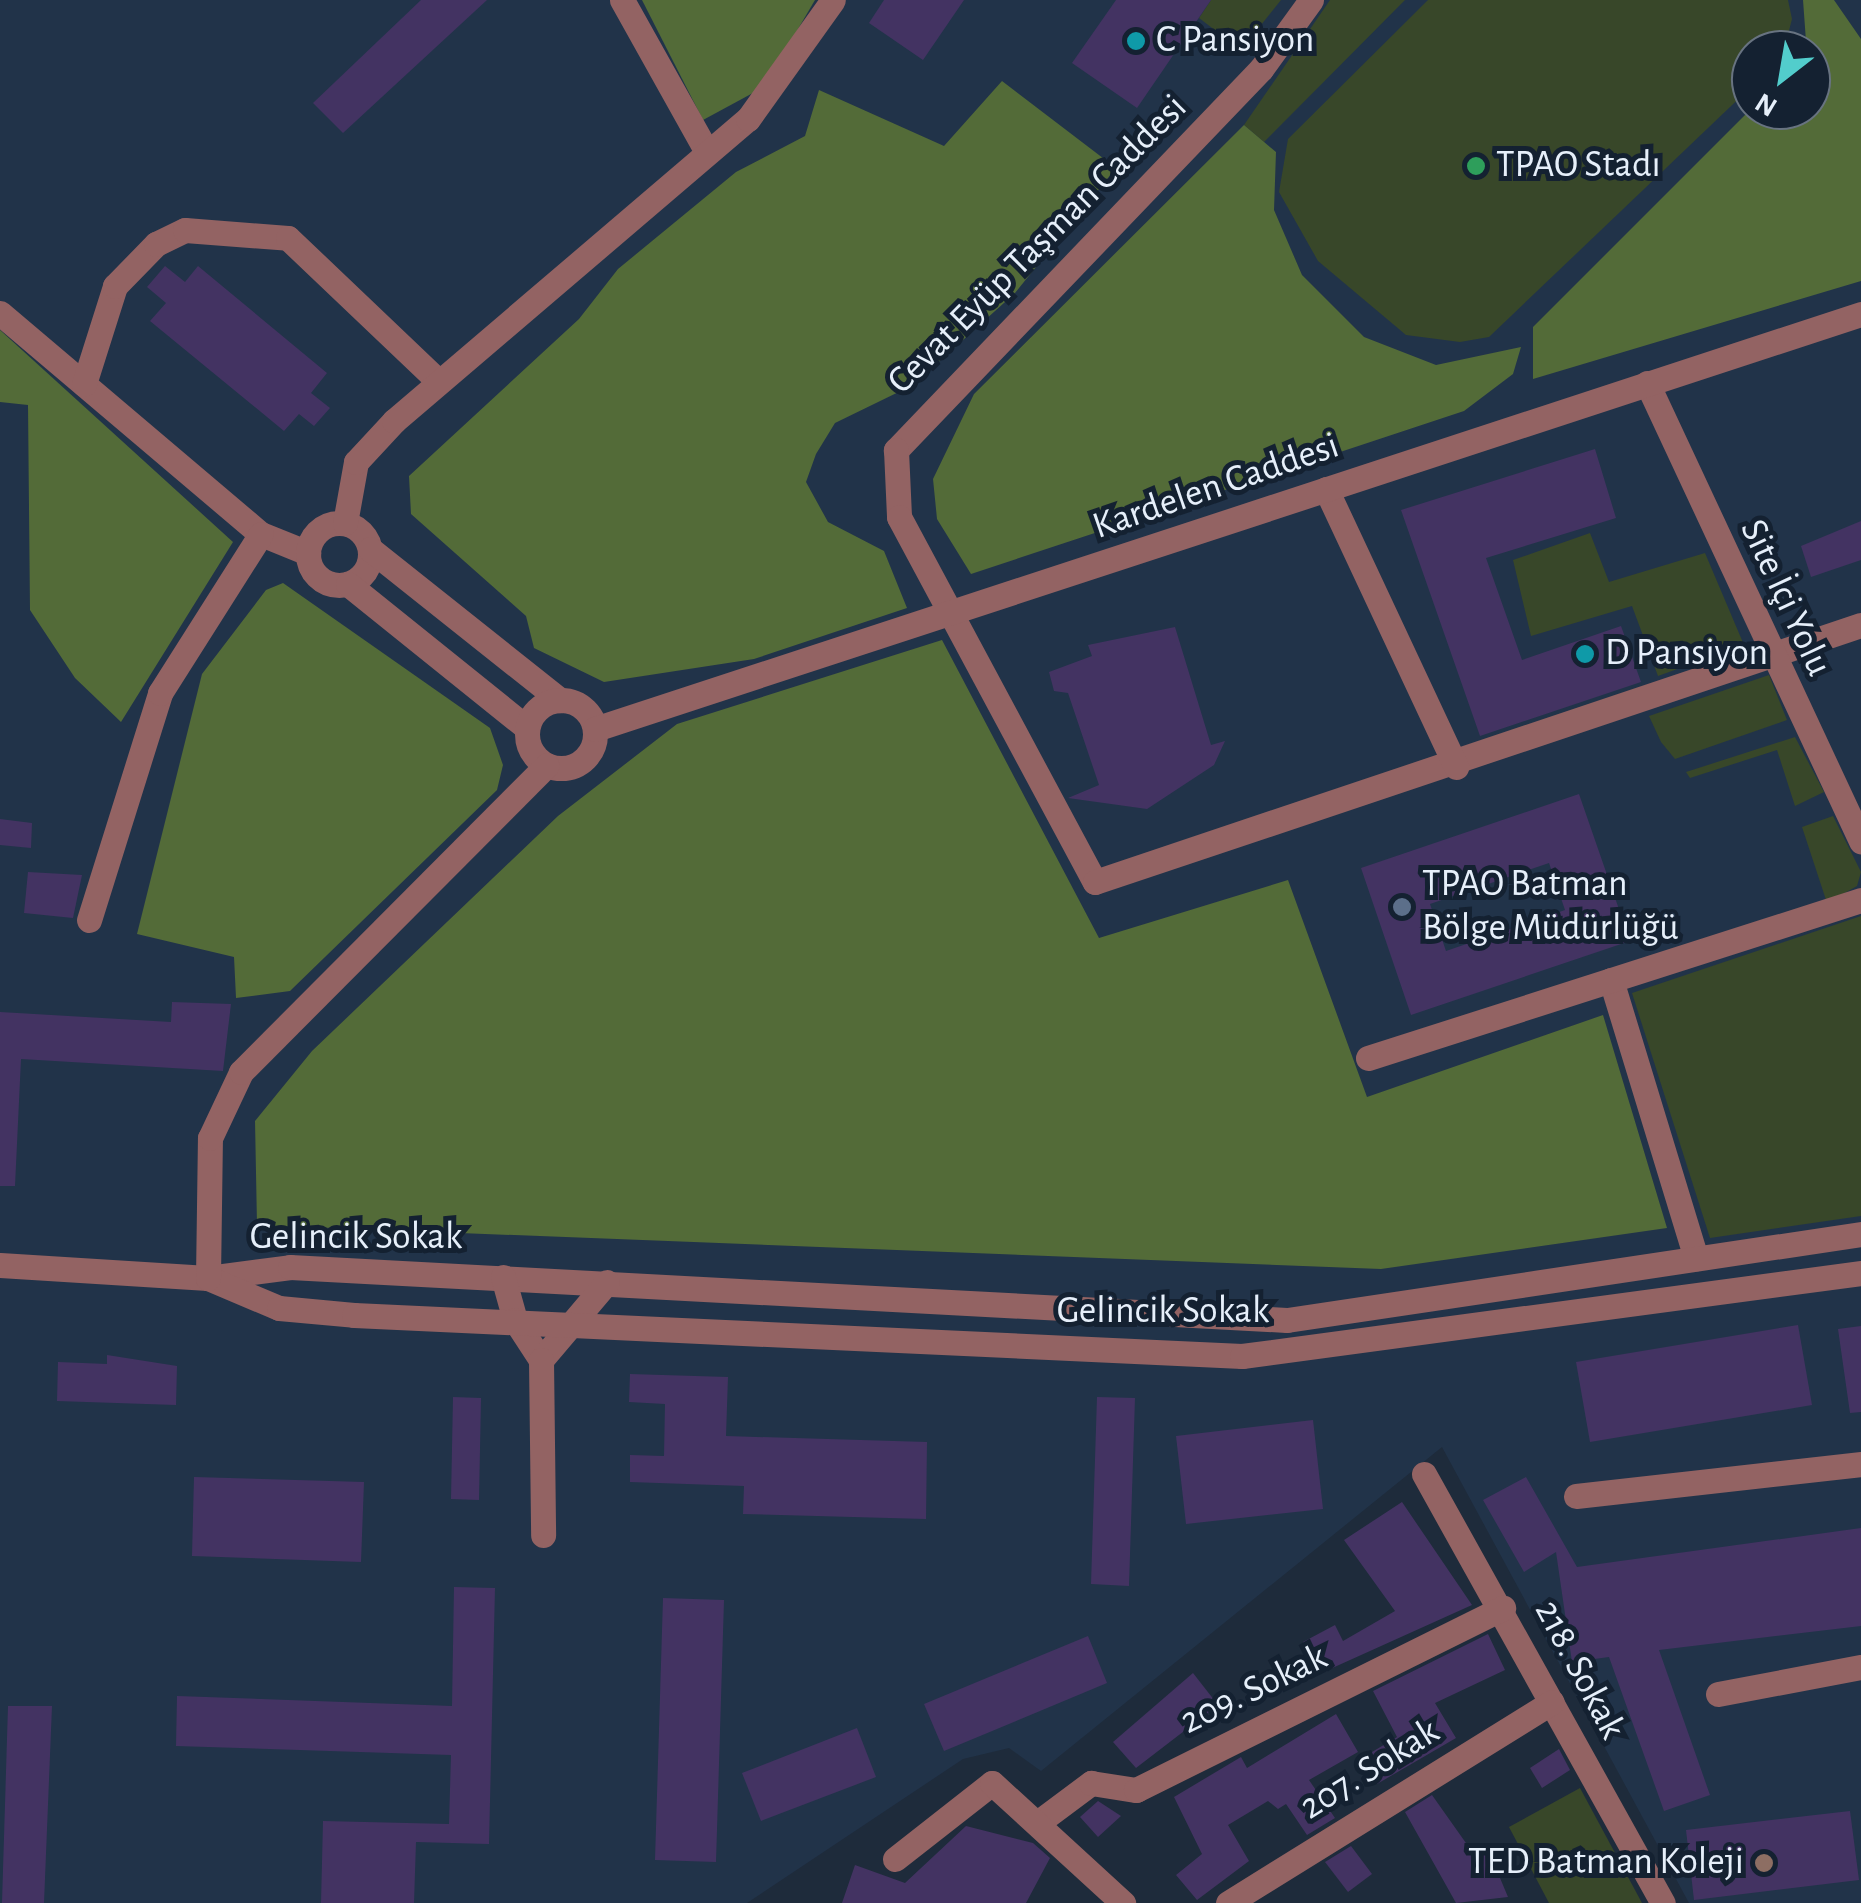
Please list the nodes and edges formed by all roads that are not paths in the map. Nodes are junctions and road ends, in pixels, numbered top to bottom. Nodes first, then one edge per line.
1 (622, 0) edge
2 (833, 0) edge
3 (1311, 0) edge
4 (704, 147) junction
5 (0, 313) edge
6 (1861, 314) edge
7 (438, 381) junction
8 (1647, 383) junction
9 (84, 384) junction
10 (1326, 489) junction
11 (345, 524) junction
12 (261, 534) junction
13 (370, 549) junction
14 (308, 553) junction
15 (348, 584) junction
16 (958, 613) junction
17 (1861, 626) edge
18 (1768, 656) junction
19 (560, 700) junction
20 (527, 728) junction
21 (594, 729) junction
22 (547, 765) junction
23 (1456, 767) junction
24 (1861, 841) edge
25 (1861, 900) edge
26 (89, 920) dead end
27 (1610, 980) junction
28 (1368, 1058) dead end
29 (1861, 1234) edge
30 (1696, 1258) junction
31 (0, 1265) edge
32 (1861, 1273) edge
33 (503, 1277) junction
34 (208, 1278) junction
35 (608, 1282) junction
36 (1226, 1317) junction
37 (515, 1320) junction
38 (579, 1322) junction
39 (1242, 1356) junction
40 (541, 1360) junction
41 (1861, 1464) edge
42 (1424, 1474) dead end
43 (1576, 1496) dead end
44 (542, 1535) dead end
45 (1503, 1608) junction
46 (1861, 1667) edge
47 (1718, 1694) dead end
48 (1552, 1702) junction
49 (1040, 1821) junction
50 (895, 1859) dead end
51 (1124, 1903) edge
52 (1228, 1903) edge
53 (1663, 1903) edge

1 - 4 street
2 - 4 street
3 - 16 street, Cevat Eyüp Taşman Caddesi
4 - 7 street
5 - 9 street
6 - 8 street, Kardelen Caddesi
7 - 9 street
7 - 11 street
8 - 10 street, Kardelen Caddesi
8 - 18 street, Site İçi Yolu
9 - 12 street
10 - 16 street, Kardelen Caddesi
10 - 23 street
11 - 13 street
11 - 14 street
12 - 14 street
12 - 26 street
13 - 15 street
13 - 19 street
14 - 15 street
15 - 20 street
16 - 21 street, Kardelen Caddesi
16 - 23 street, Cevat Eyüp Taşman Caddesi
17 - 18 street
18 - 23 street
18 - 24 street, Site İçi Yolu
19 - 20 street
19 - 21 street
20 - 22 street
21 - 22 street
22 - 34 street
25 - 27 street
27 - 28 street
27 - 30 street
29 - 30 street, Gelincik Sokak
30 - 36 street, Gelincik Sokak
31 - 34 street
32 - 39 street, Gelincik Sokak
33 - 34 street, Gelincik Sokak
33 - 35 street, Gelincik Sokak
33 - 37 street
34 - 37 street, Gelincik Sokak
35 - 36 street, Gelincik Sokak
35 - 38 street
36 - 39 street
37 - 38 street, Gelincik Sokak
37 - 40 street
38 - 39 street, Gelincik Sokak
38 - 40 street
40 - 44 street
41 - 43 street
42 - 45 street, 218. Sokak
45 - 48 street, 218. Sokak
45 - 49 street, 209. Sokak
46 - 47 street
48 - 52 street, 207. Sokak
48 - 53 street, 218. Sokak
49 - 50 street
49 - 51 street

